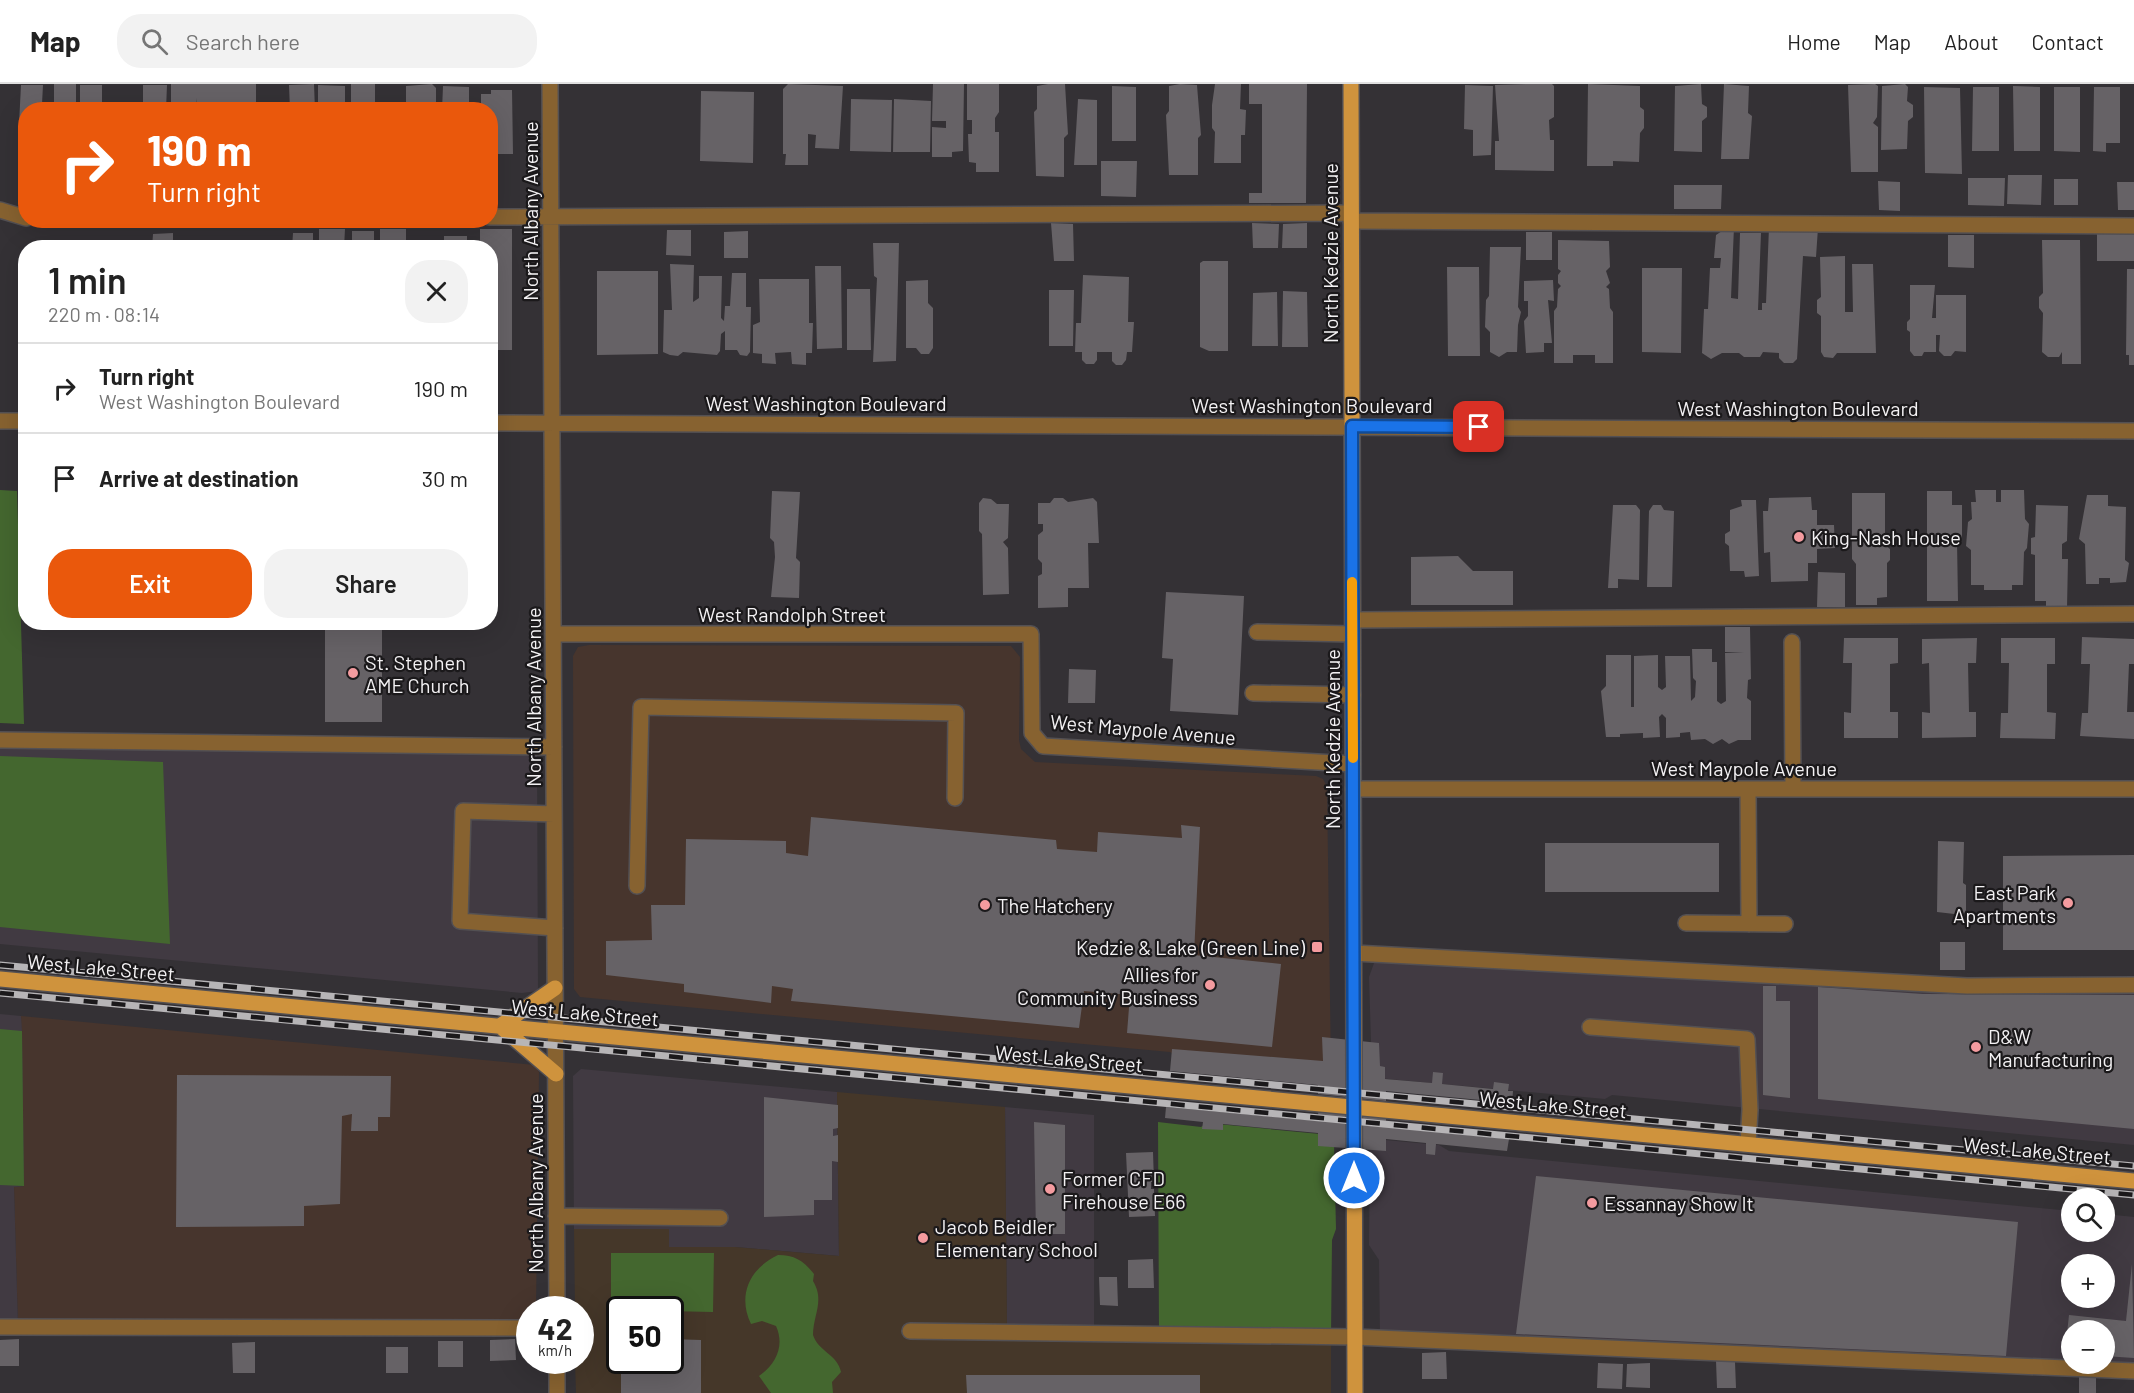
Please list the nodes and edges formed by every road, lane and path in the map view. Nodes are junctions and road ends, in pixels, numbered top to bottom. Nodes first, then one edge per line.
1 (550, 84) edge
2 (1351, 84) edge
3 (0, 210) edge
4 (18, 216) edge
5 (551, 216) junction
6 (498, 217) edge
7 (1351, 217) junction
8 (2134, 226) edge
9 (0, 421) edge
10 (18, 421) edge
11 (498, 423) edge
12 (552, 423) junction
13 (1352, 426) junction
14 (2134, 431) edge
15 (2134, 614) edge
16 (1353, 627) junction
17 (1257, 632) dead end
18 (553, 634) junction
19 (1031, 634) joint
20 (1792, 642) dead end
21 (1254, 693) dead end
22 (1353, 695) junction
23 (0, 740) edge
24 (554, 747) junction
25 (1353, 764) junction
26 (1353, 789) junction
27 (1748, 789) junction
28 (1793, 789) junction
29 (2134, 789) edge
30 (955, 798) dead end
31 (554, 813) junction
32 (637, 886) dead end
33 (1686, 923) dead end
34 (1749, 924) junction
35 (1785, 924) dead end
36 (555, 928) junction
37 (1354, 953) junction
38 (0, 979) edge
39 (2134, 985) edge
40 (555, 988) junction
41 (500, 1026) junction
42 (1590, 1027) dead end
43 (555, 1031) junction
44 (555, 1074) junction
45 (1354, 1106) junction
46 (1748, 1144) junction
47 (2134, 1180) edge
48 (556, 1216) junction
49 (720, 1218) dead end
50 (556, 1296) edge
51 (0, 1327) edge
52 (516, 1328) edge
53 (910, 1332) dead end
54 (1355, 1337) junction
55 (2134, 1371) edge
56 (557, 1374) edge
57 (557, 1393) edge
58 (1355, 1393) edge

1 - 5 street, North Albany Avenue
2 - 7 main road, North Kedzie Avenue
3 - 4 street
5 - 6 street
5 - 7 street
5 - 12 street, North Albany Avenue
7 - 8 street
7 - 13 main road, North Kedzie Avenue
9 - 10 street
11 - 12 street, West Washington Boulevard
12 - 13 street, West Washington Boulevard
12 - 18 street, North Albany Avenue
13 - 14 street, West Washington Boulevard
13 - 16 main road, North Kedzie Avenue
15 - 16 street
16 - 17 street
16 - 22 main road, North Kedzie Avenue
18 - 19 street, West Randolph Street
18 - 24 street, North Albany Avenue
19 - 25 street, West Maypole Avenue
20 - 28 street
21 - 22 street
22 - 25 main road, North Kedzie Avenue
23 - 24 street
24 - 31 street, North Albany Avenue
25 - 26 main road, North Kedzie Avenue
26 - 27 street, West Maypole Avenue
26 - 37 main road, North Kedzie Avenue
27 - 28 street, West Maypole Avenue
27 - 34 street
28 - 29 street, West Maypole Avenue
30 - 32 street
31 - 36 street, North Albany Avenue
31 - 36 street
33 - 34 street
34 - 35 street
36 - 40 street, North Albany Avenue
37 - 39 street
37 - 45 main road, North Kedzie Avenue
38 - 41 main road, West Lake Street
40 - 41 main road
40 - 43 street, North Albany Avenue
41 - 43 main road, West Lake Street
41 - 44 main road
42 - 46 street
43 - 44 street, North Albany Avenue
43 - 45 main road, West Lake Street
44 - 48 street, North Albany Avenue
45 - 46 main road, West Lake Street
45 - 54 main road, North Kedzie Avenue
46 - 47 main road, West Lake Street
48 - 49 street
48 - 50 street, North Albany Avenue
51 - 52 street
53 - 54 street
54 - 55 street
54 - 58 main road, North Kedzie Avenue
56 - 57 street

